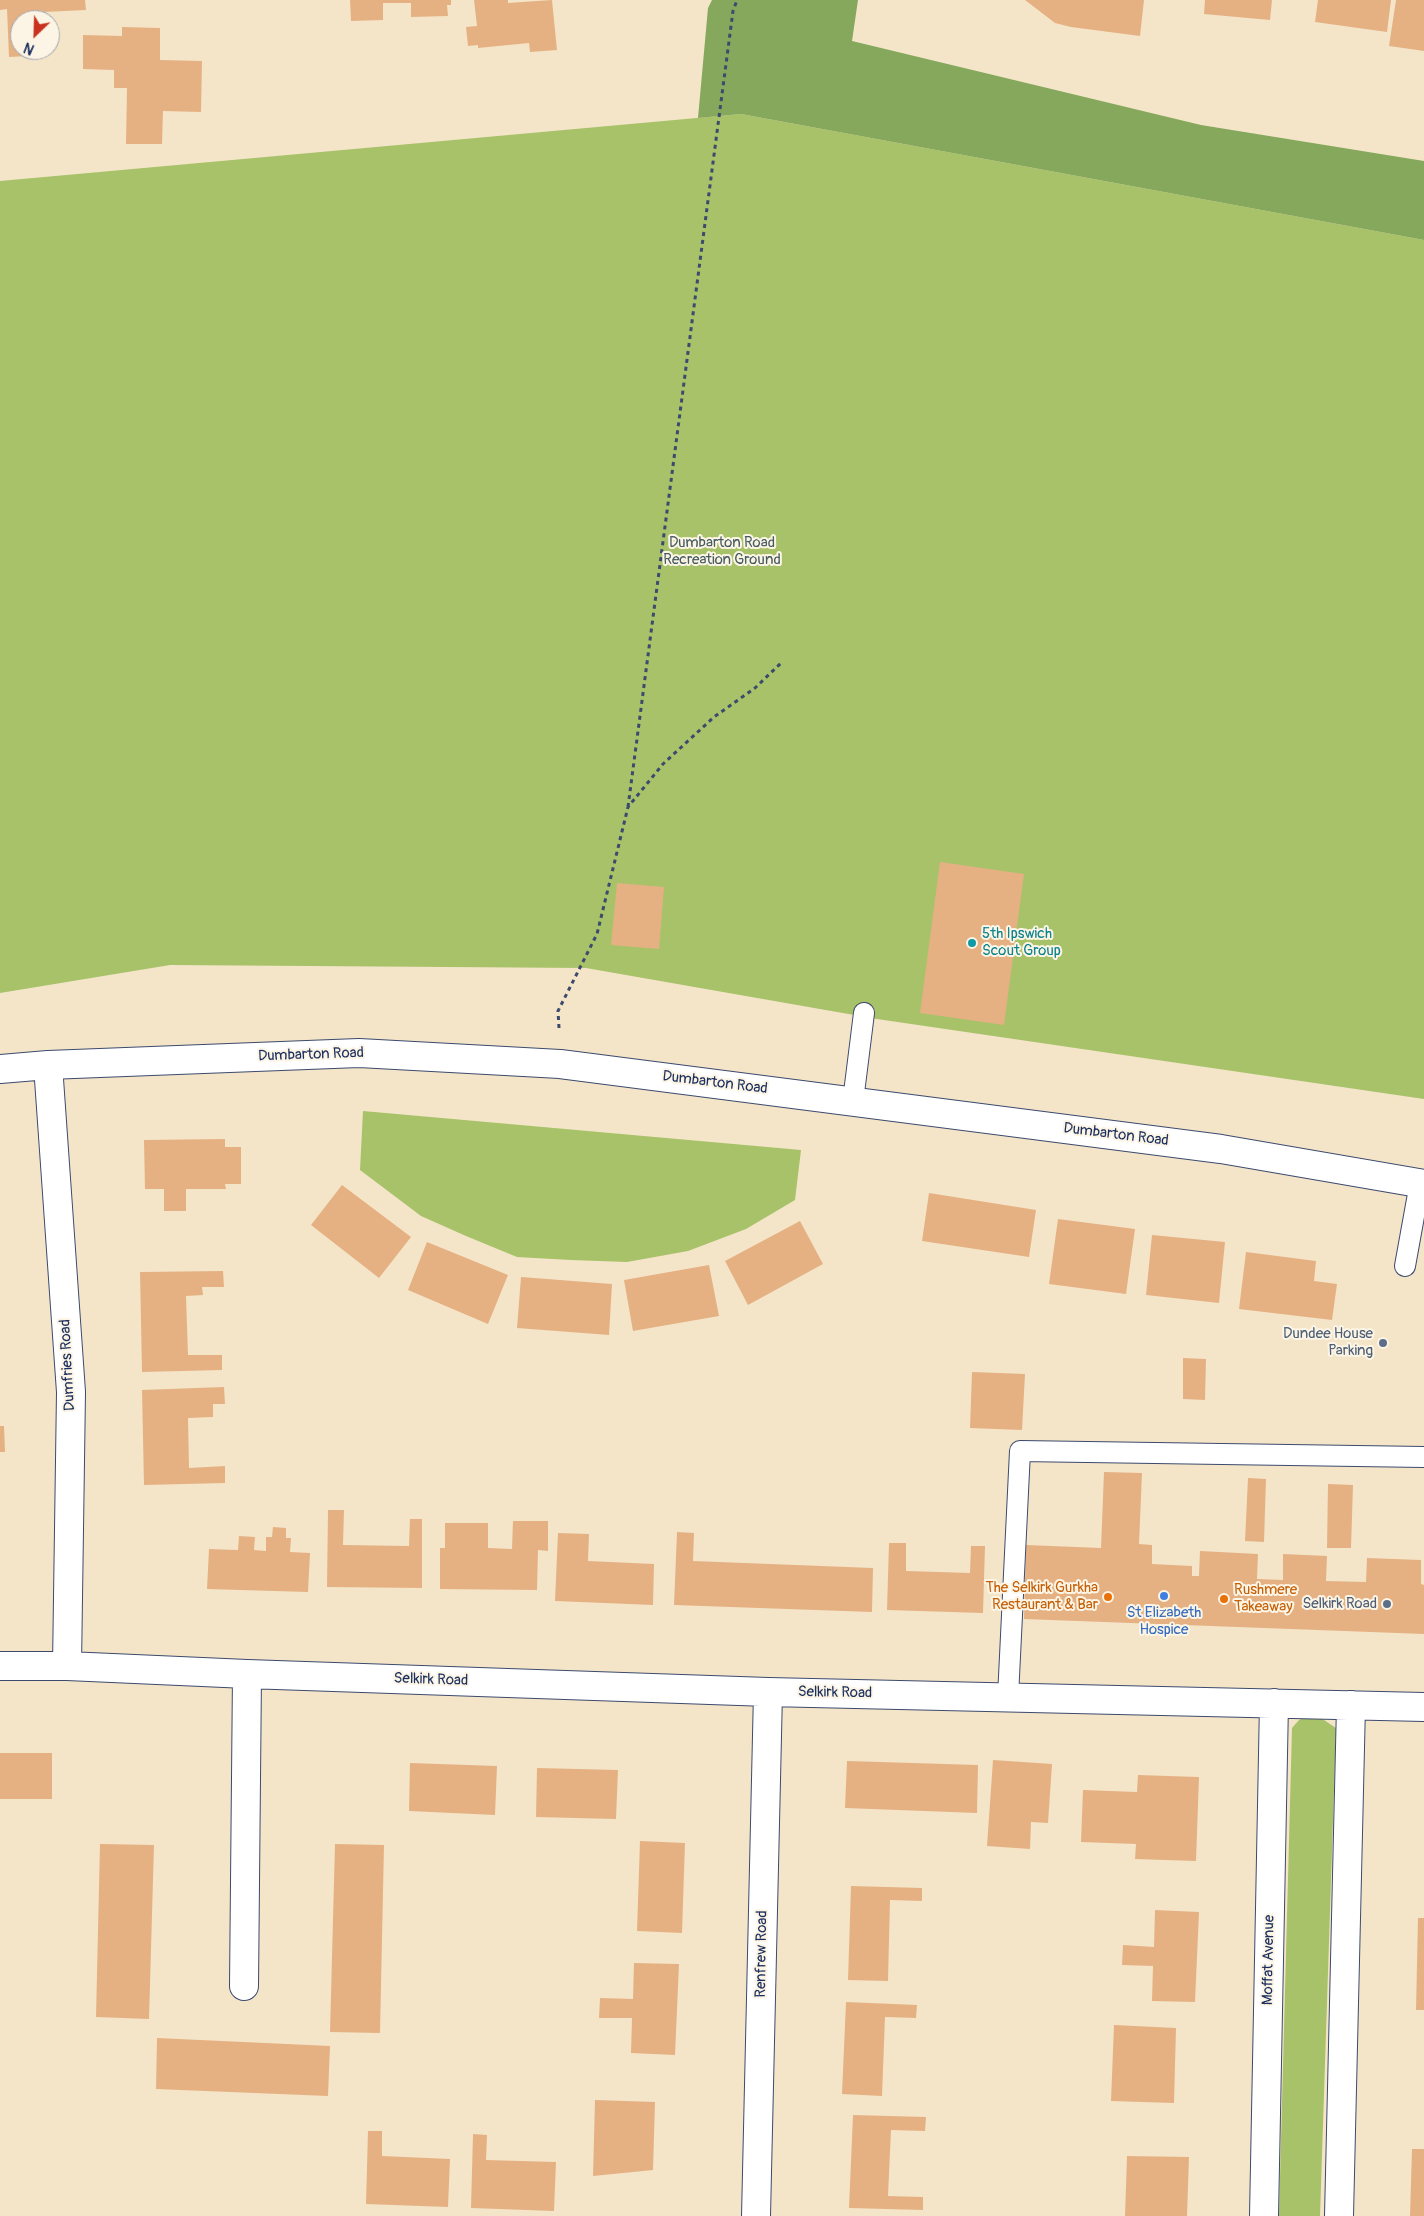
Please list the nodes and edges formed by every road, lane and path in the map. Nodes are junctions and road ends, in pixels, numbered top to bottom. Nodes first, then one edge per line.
1 (737, 0) edge
2 (781, 663) dead end
3 (628, 807) junction
4 (864, 1013) dead end
5 (560, 1064) junction
6 (48, 1065) junction
7 (0, 1069) edge
8 (854, 1101) junction
9 (1422, 1183) edge
10 (1405, 1266) dead end
11 (1424, 1457) edge
12 (0, 1666) edge
13 (67, 1666) junction
14 (247, 1674) junction
15 (768, 1692) junction
16 (1008, 1697) junction
17 (1274, 1703) junction
18 (1350, 1705) junction
19 (1424, 1707) edge
20 (244, 1986) dead end
21 (756, 2216) edge
22 (1264, 2216) edge
23 (1339, 2216) edge

1 - 3 path
2 - 3 path
3 - 5 path
4 - 8 lane
5 - 6 street, Dumbarton Road
5 - 8 street, Dumbarton Road
6 - 7 street, Dumbarton Road
6 - 13 street, Dumfries Road
8 - 9 street, Dumbarton Road
9 - 10 lane
11 - 16 lane
12 - 13 street, Selkirk Road
13 - 14 street, Selkirk Road
14 - 15 street, Selkirk Road
14 - 20 street
15 - 16 street, Selkirk Road
15 - 21 street, Renfrew Road
16 - 17 street, Selkirk Road
17 - 18 street, Selkirk Road
17 - 22 street, Moffat Avenue
18 - 19 street, Selkirk Road
18 - 23 street

